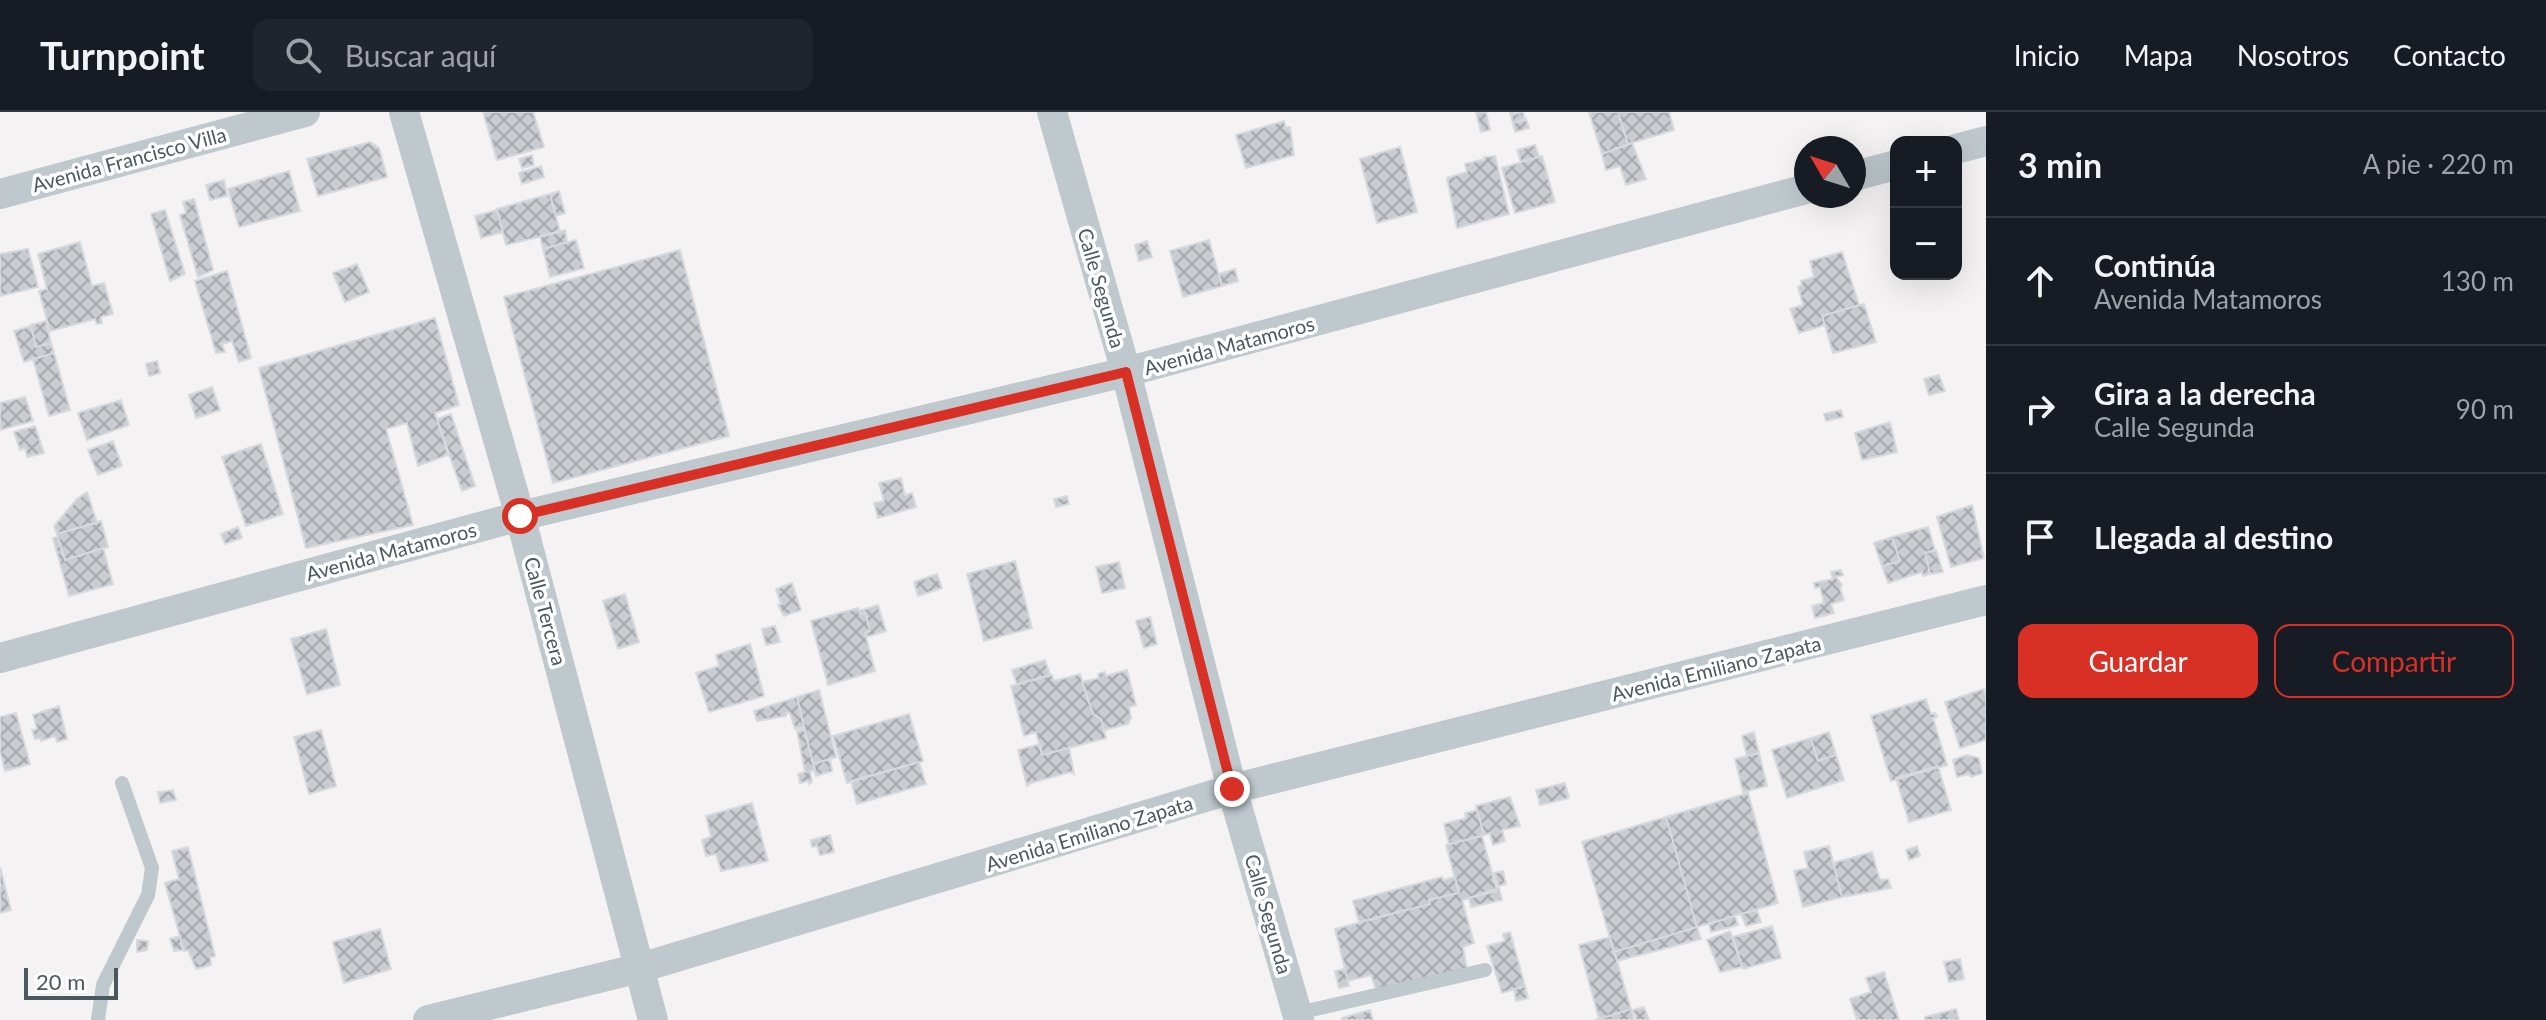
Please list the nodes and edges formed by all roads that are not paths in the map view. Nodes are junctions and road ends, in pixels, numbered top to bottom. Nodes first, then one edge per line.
1 (305, 112) edge
2 (404, 112) edge
3 (1052, 112) edge
4 (1986, 141) edge
5 (1962, 147) edge
6 (1890, 167) edge
7 (1866, 173) edge
8 (1794, 192) edge
9 (0, 194) edge
10 (1126, 372) junction
11 (520, 516) junction
12 (1986, 600) edge
13 (0, 658) edge
14 (122, 783) dead end
15 (1232, 789) junction
16 (640, 968) junction
17 (1485, 970) dead end
18 (1298, 1016) edge
19 (98, 1020) edge
20 (428, 1020) edge
21 (653, 1020) edge

1 - 9 street, Avenida Francisco Villa
2 - 11 street, Calle Tercera
3 - 10 street, Calle Segunda
4 - 5 street
6 - 7 street
8 - 10 street, Avenida Matamoros
10 - 11 street, Avenida Matamoros
10 - 15 street, Calle Segunda
11 - 13 street, Avenida Matamoros
11 - 16 street, Calle Tercera
12 - 15 street, Avenida Emiliano Zapata
14 - 19 lane
15 - 16 street, Avenida Emiliano Zapata
15 - 18 street, Calle Segunda
16 - 20 street, Avenida Emiliano Zapata
16 - 21 street, Calle Tercera
17 - 18 lane

